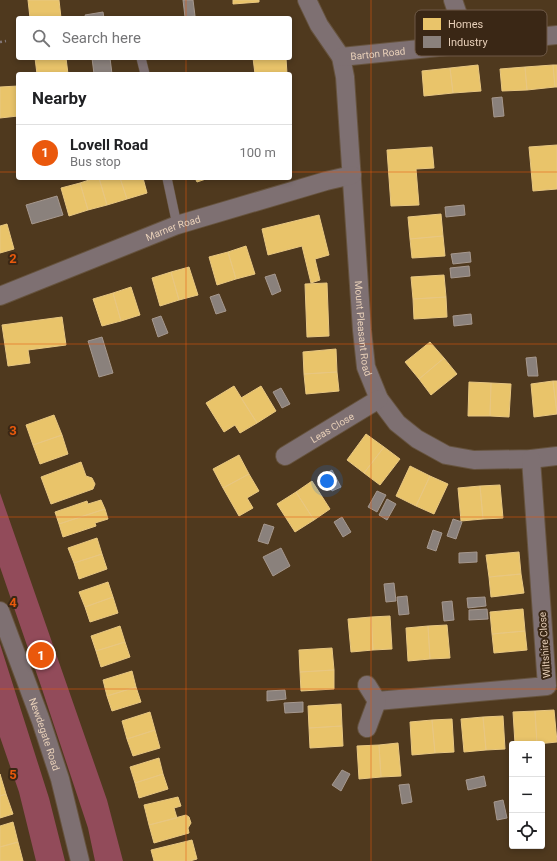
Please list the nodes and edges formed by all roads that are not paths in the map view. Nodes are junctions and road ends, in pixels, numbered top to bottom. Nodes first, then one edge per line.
1 (307, 0) edge
2 (453, 0) edge
3 (456, 10) edge
4 (557, 35) edge
5 (547, 36) edge
6 (415, 49) edge
7 (341, 57) junction
8 (142, 60) edge
9 (144, 72) edge
10 (352, 175) junction
11 (167, 180) edge
12 (177, 226) junction
13 (0, 296) edge
14 (379, 399) junction
15 (285, 456) dead end
16 (557, 456) edge
17 (531, 459) junction
18 (0, 611) edge
19 (367, 685) dead end
20 (377, 700) junction
21 (367, 728) dead end
22 (80, 861) edge

1 - 7 street
2 - 3 street
4 - 5 street, Barton Road
6 - 7 street, Barton Road
7 - 10 street, Mount Pleasant Road
8 - 9 lane
10 - 12 street, Marner Road
10 - 14 street, Mount Pleasant Road
11 - 12 lane
12 - 13 street, Marner Road
14 - 15 street, Leas Close
14 - 17 street, Mount Pleasant Road
16 - 17 street, Mount Pleasant Road
17 - 20 street, Wiltshire Close
18 - 22 street, Newdegate Road
19 - 20 street
20 - 21 street

